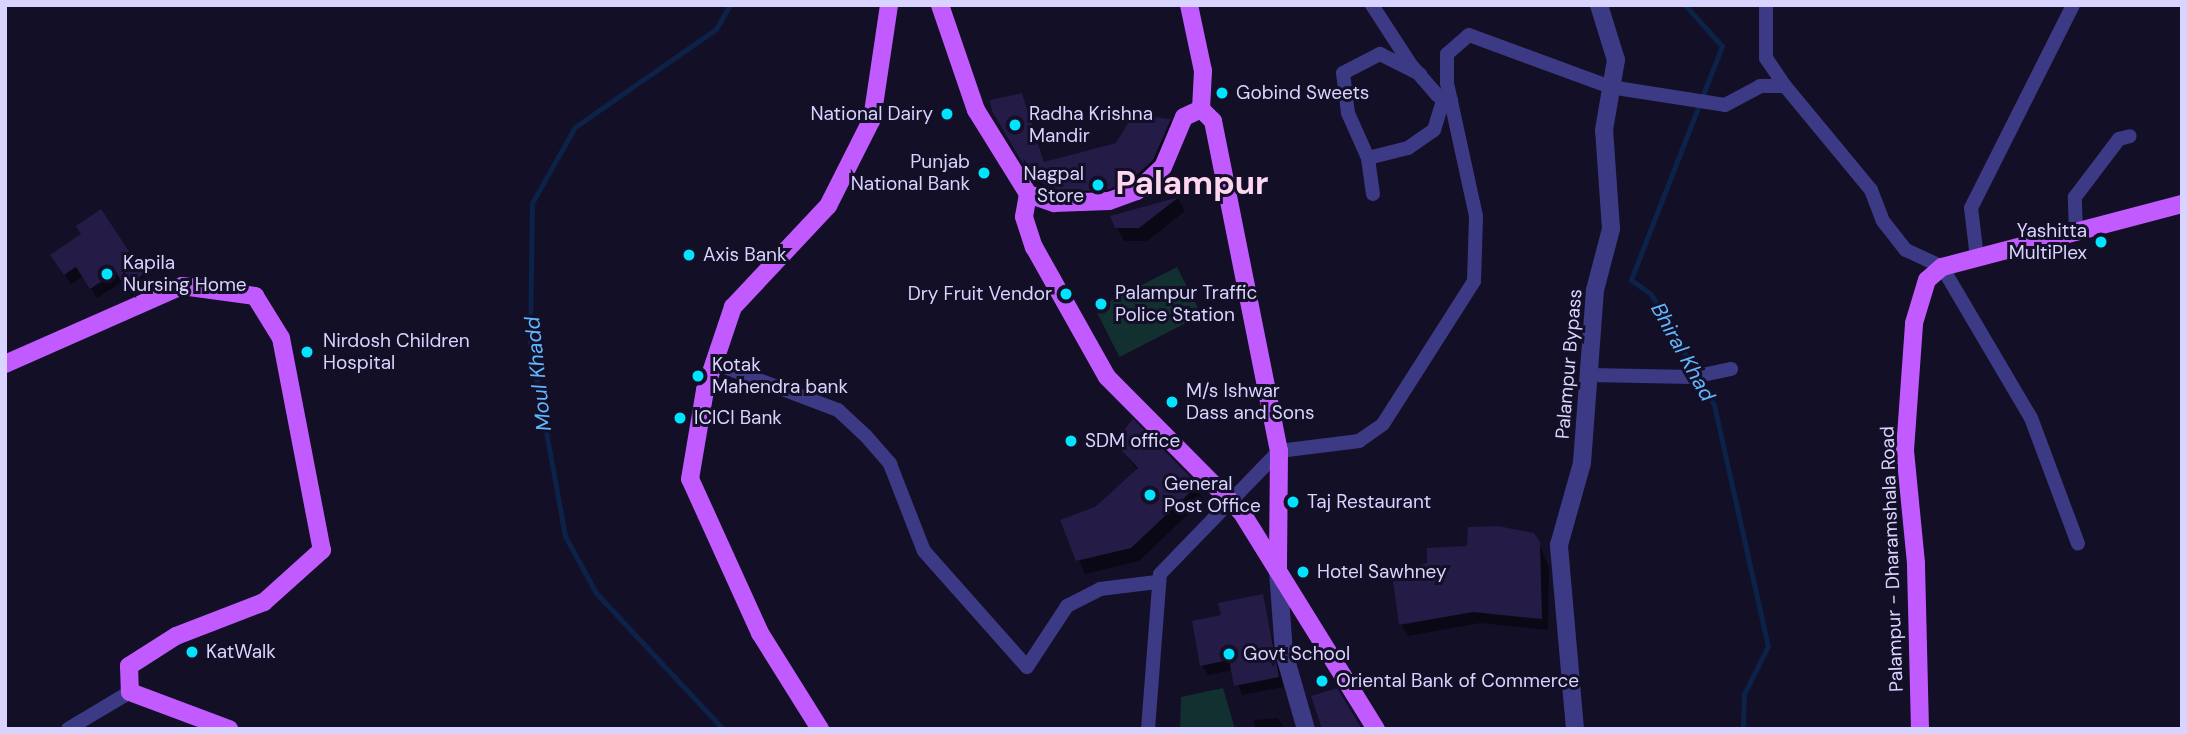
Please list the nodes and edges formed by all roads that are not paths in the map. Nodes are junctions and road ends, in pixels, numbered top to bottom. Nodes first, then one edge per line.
1 (889, 5) edge
2 (940, 5) edge
3 (1189, 5) edge
4 (1372, 5) edge
5 (1599, 5) edge
6 (1766, 5) edge
7 (2073, 5) edge
8 (1420, 74) junction
9 (1785, 86) junction
10 (1610, 87) junction
11 (1448, 99) junction
12 (1201, 109) junction
13 (2130, 136) dead end
14 (1368, 158) junction
15 (1028, 194) junction
16 (1373, 194) dead end
17 (2182, 204) edge
18 (2076, 232) junction
19 (1977, 258) junction
20 (1942, 267) junction
21 (5, 363) edge
22 (714, 363) junction
23 (1731, 369) dead end
24 (1588, 375) junction
25 (1279, 451) junction
26 (1226, 502) junction
27 (2078, 544) dead end
28 (1278, 571) junction
29 (1157, 582) junction
30 (130, 692) junction
31 (68, 729) edge
32 (229, 729) edge
33 (820, 729) edge
34 (1148, 729) edge
35 (1306, 729) edge
36 (1376, 729) edge
37 (1575, 729) edge
38 (1920, 729) edge

1 - 22 main road
2 - 15 main road
3 - 12 main road
4 - 8 street
5 - 10 street, Palampur Bypass
6 - 9 street
7 - 19 street
8 - 11 street
8 - 14 street
9 - 10 street
9 - 20 street
10 - 11 street
10 - 24 street, Palampur Bypass
11 - 14 street
11 - 25 street
12 - 15 main road
12 - 25 main road
13 - 18 street
14 - 16 street
15 - 26 main road
17 - 18 main road
18 - 19 main road
19 - 20 main road
20 - 27 street
20 - 38 main road, Palampur - Dharamshala Road
21 - 30 main road
22 - 29 street
22 - 33 main road
23 - 24 street
24 - 37 street, Palampur Bypass
25 - 26 street
25 - 28 main road
26 - 28 main road
26 - 29 street
28 - 35 street
28 - 36 main road
29 - 34 street
30 - 31 street
30 - 32 main road

